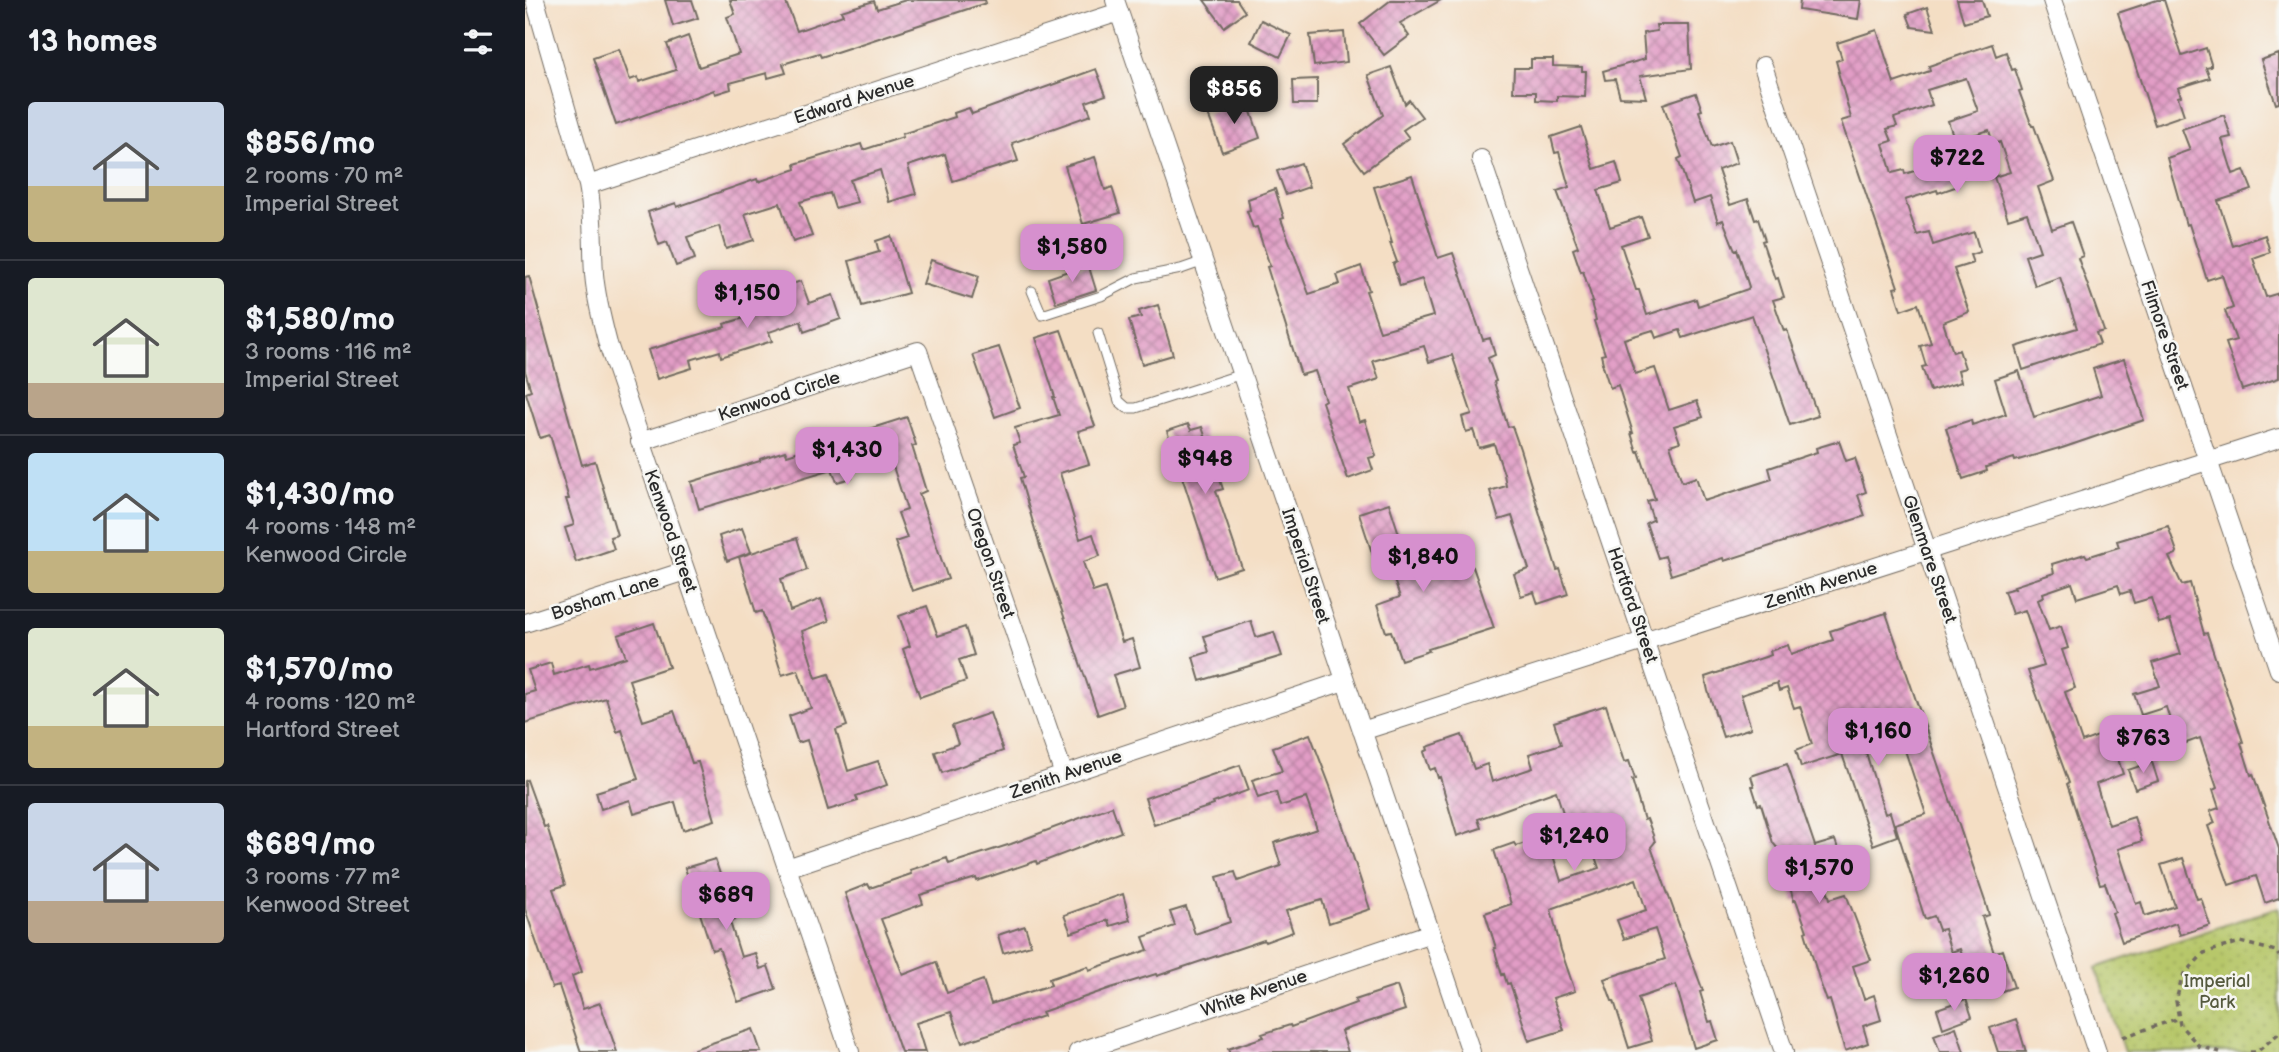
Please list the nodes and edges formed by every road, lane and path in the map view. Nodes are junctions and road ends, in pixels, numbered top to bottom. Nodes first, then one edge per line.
1 (535, 0) edge
2 (2052, 0) edge
3 (1117, 6) edge
4 (1763, 66) dead end
5 (1481, 159) dead end
6 (588, 186) junction
7 (1204, 261) junction
8 (1032, 291) dead end
9 (1098, 333) dead end
10 (918, 351) joint
11 (1242, 374) junction
12 (2279, 438) edge
13 (641, 442) junction
14 (2208, 461) junction
15 (1927, 551) junction
16 (685, 571) junction
17 (525, 623) edge
18 (1644, 641) junction
19 (2279, 670) edge
20 (1344, 681) junction
21 (1362, 731) junction
22 (1064, 775) junction
23 (787, 868) junction
24 (1430, 933) junction
25 (2279, 956) edge
26 (2179, 1018) junction
27 (2279, 1033) edge
28 (2123, 1037) dead end
29 (850, 1052) edge
30 (1078, 1052) edge
31 (1471, 1052) edge
32 (1784, 1052) edge
33 (2097, 1052) edge
34 (2220, 1052) edge
35 (2249, 1052) edge

1 - 6 street, Kenwood Street
2 - 14 street, Filmore Street
3 - 6 street, Edward Avenue
3 - 7 street, Imperial Street
4 - 15 street, Glenmare Street
5 - 18 street, Hartford Street
6 - 13 street, Kenwood Street
7 - 8 lane
7 - 11 street, Imperial Street
9 - 11 lane
10 - 13 street, Kenwood Circle
10 - 22 street, Oregon Street
11 - 20 street, Imperial Street
12 - 14 street, Zenith Avenue
13 - 16 street, Kenwood Street
14 - 15 street, Zenith Avenue
14 - 19 street, Filmore Street
15 - 18 street, Zenith Avenue
15 - 33 street, Glenmare Street
16 - 17 street, Bosham Lane
16 - 23 street, Kenwood Street
18 - 21 street, Zenith Avenue
18 - 32 street, Hartford Street
20 - 21 street, Imperial Street
20 - 22 street, Zenith Avenue
21 - 24 street, Imperial Street
22 - 23 street, Zenith Avenue
23 - 29 street, Kenwood Street
24 - 30 street, White Avenue
24 - 31 street, Imperial Street
25 - 26 path
26 - 28 path
26 - 34 path
27 - 35 path

